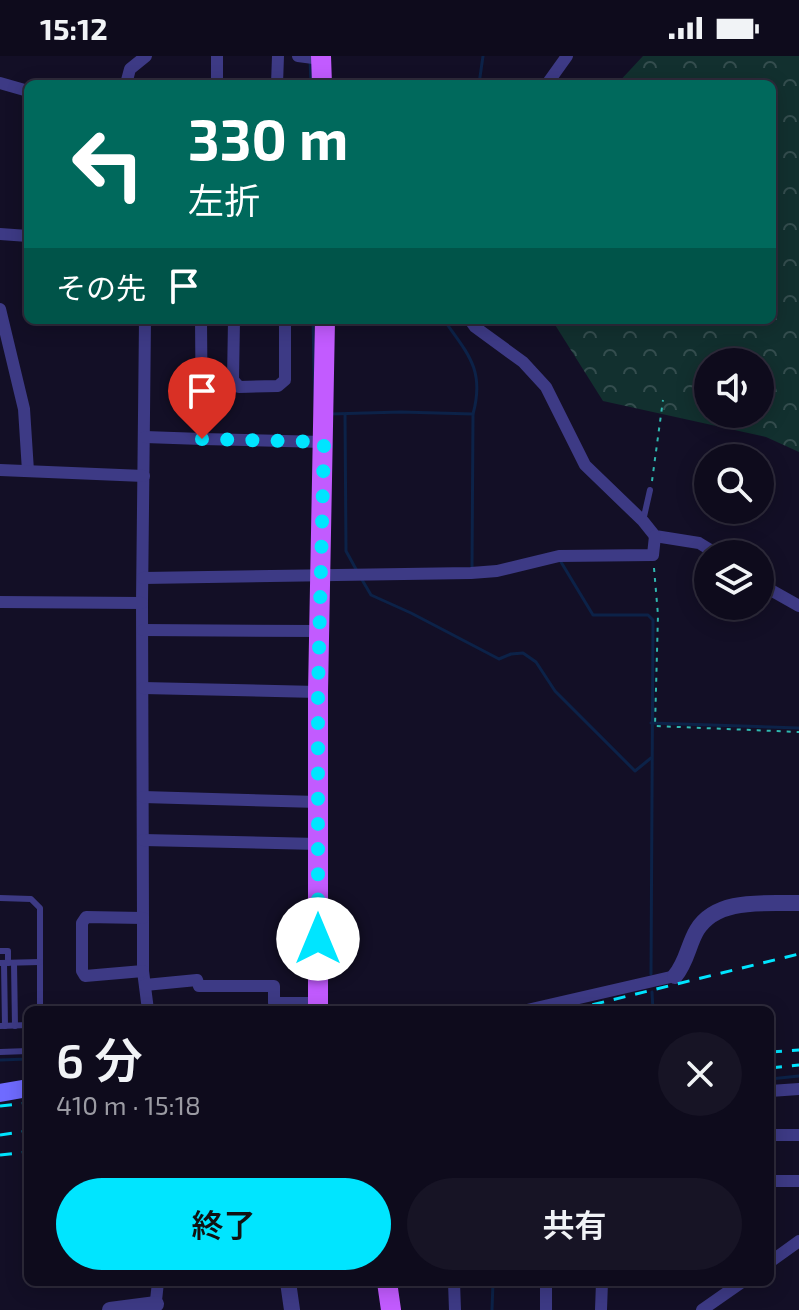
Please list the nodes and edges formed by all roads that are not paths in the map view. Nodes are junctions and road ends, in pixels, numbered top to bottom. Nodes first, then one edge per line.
1 (146, 56) edge
2 (217, 56) edge
3 (278, 56) edge
4 (567, 56) edge
5 (312, 57) edge
6 (127, 80) edge
7 (217, 80) edge
8 (277, 80) edge
9 (321, 80) edge
10 (550, 80) edge
11 (0, 83) edge
12 (24, 90) edge
13 (0, 234) edge
14 (24, 236) edge
15 (0, 309) edge
16 (145, 324) edge
17 (201, 324) edge
18 (234, 324) edge
19 (285, 324) edge
20 (325, 324) edge
21 (473, 324) edge
22 (145, 437) junction
23 (202, 439) junction
24 (324, 442) junction
25 (0, 470) edge
26 (28, 471) junction
27 (144, 476) junction
28 (650, 490) road end
29 (643, 521) junction
30 (655, 536) junction
31 (694, 542) edge
32 (320, 574) junction
33 (143, 578) junction
34 (774, 592) edge
35 (0, 602) edge
36 (142, 603) junction
37 (799, 606) edge
38 (143, 630) junction
39 (318, 631) junction
40 (143, 688) junction
41 (318, 692) junction
42 (143, 797) junction
43 (318, 802) junction
44 (143, 840) junction
45 (318, 844) junction
46 (0, 898) edge
47 (799, 903) edge
48 (143, 918) junction
49 (0, 951) edge
50 (40, 962) junction
51 (7, 963) edge
52 (143, 971) junction
53 (675, 976) joint
54 (2, 978) edge
55 (145, 985) junction
56 (2, 994) edge
57 (40, 1006) edge
58 (148, 1006) edge
59 (318, 1006) edge
60 (544, 1006) edge
61 (2, 1009) edge
62 (24, 1025) edge
63 (2, 1026) edge
64 (15, 1026) junction
65 (24, 1051) edge
66 (0, 1052) edge
67 (24, 1089) edge
68 (799, 1089) edge
69 (774, 1091) edge
70 (0, 1093) edge
71 (774, 1135) edge
72 (799, 1135) edge
73 (774, 1181) edge
74 (799, 1181) edge
75 (799, 1241) edge
76 (774, 1259) edge
77 (158, 1286) edge
78 (289, 1286) edge
79 (388, 1286) edge
80 (454, 1286) edge
81 (546, 1286) edge
82 (602, 1286) edge
83 (736, 1286) edge
84 (155, 1307) edge
85 (110, 1310) edge
86 (292, 1310) edge
87 (391, 1310) edge
88 (455, 1310) edge
89 (546, 1310) edge
90 (601, 1310) edge
91 (702, 1310) edge

1 - 6 street
2 - 7 street
3 - 8 street
4 - 10 street
5 - 9 main road
11 - 12 street
13 - 14 street
15 - 26 street
16 - 22 street
17 - 23 street
18 - 19 street
20 - 24 main road
21 - 29 street
22 - 23 street
22 - 27 street
23 - 24 street
24 - 32 main road
25 - 26 street
26 - 27 street
27 - 33 street
28 - 29 lane
29 - 30 street
30 - 31 street
30 - 32 street
32 - 33 street
32 - 39 main road
33 - 36 street
34 - 37 street
35 - 36 street
36 - 38 street
38 - 39 street
38 - 40 street
39 - 41 main road
40 - 41 street
40 - 42 street
41 - 43 main road
42 - 43 street
42 - 44 street
43 - 45 main road
44 - 45 street
44 - 48 street
45 - 59 main road
46 - 50 lane
47 - 53 street
48 - 52 street
48 - 52 street
49 - 51 lane
50 - 51 lane
50 - 57 lane
51 - 54 lane
51 - 64 lane
52 - 55 street
53 - 60 street
54 - 56 lane
55 - 58 street
55 - 59 street
56 - 61 lane
61 - 63 lane
62 - 64 lane
63 - 64 lane
65 - 66 lane
67 - 70 main road
68 - 69 street
71 - 72 street
73 - 74 street
75 - 76 street
77 - 84 street
78 - 86 street
79 - 87 main road
80 - 88 street
81 - 89 street
82 - 90 street
83 - 91 street
84 - 85 street

